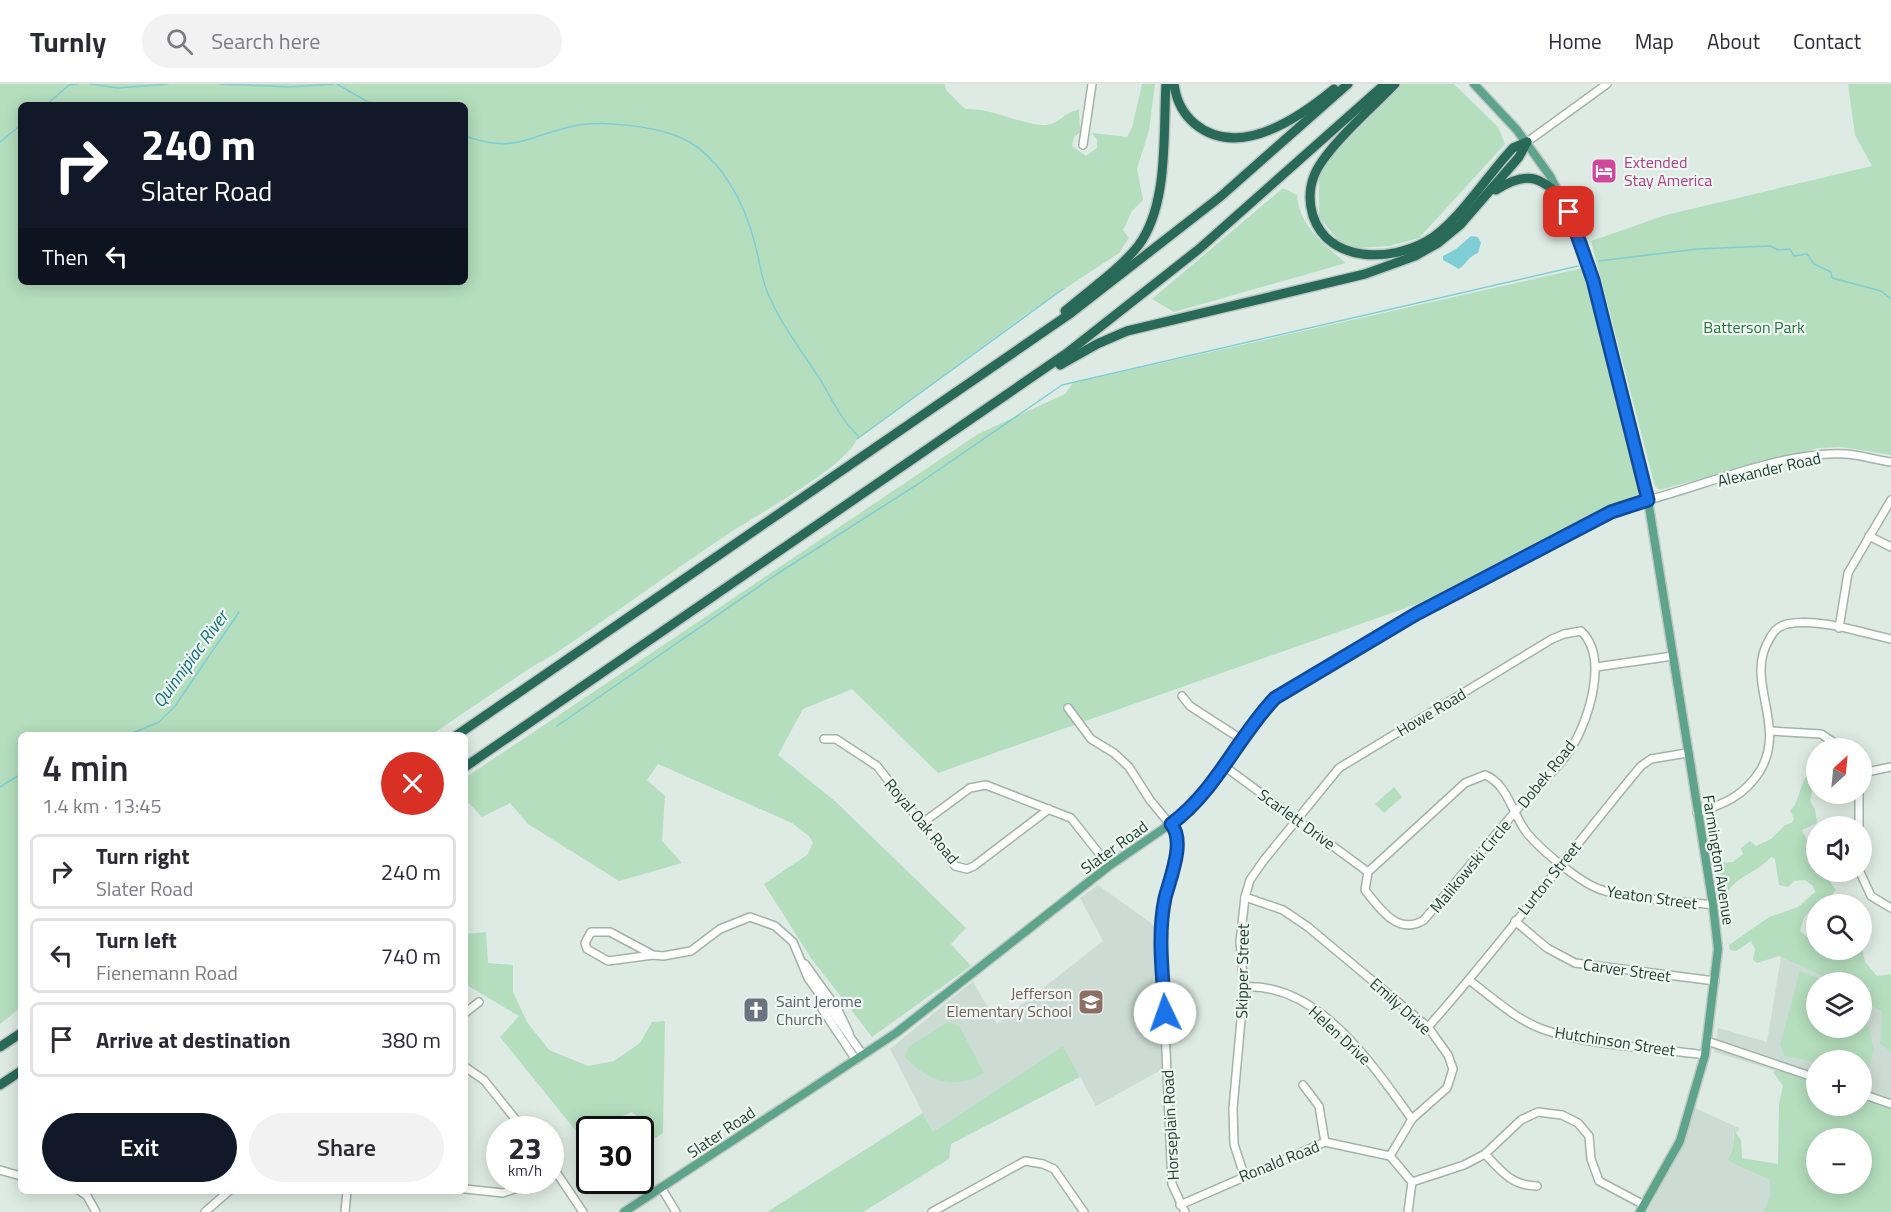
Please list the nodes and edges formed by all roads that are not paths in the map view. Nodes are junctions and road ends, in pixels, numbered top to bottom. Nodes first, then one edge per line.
1 (1092, 84) edge
2 (1166, 84) edge
3 (1174, 84) edge
4 (1340, 84) edge
5 (1348, 84) edge
6 (1385, 84) edge
7 (1395, 84) edge
8 (1473, 84) edge
9 (1606, 84) edge
10 (1527, 142) junction
11 (1083, 145) dead end
12 (1486, 196) junction
13 (1563, 200) junction
14 (1037, 338) junction
15 (1036, 376) junction
16 (1891, 462) edge
17 (1648, 500) junction
18 (1891, 500) edge
19 (1869, 536) junction
20 (1891, 547) edge
21 (1839, 628) junction
22 (1581, 632) joint
23 (1891, 639) edge
24 (1672, 656) junction
25 (1596, 667) junction
26 (1182, 696) dead end
27 (1068, 708) dead end
28 (1771, 731) junction
29 (461, 732) edge
30 (1827, 738) edge
31 (824, 739) dead end
32 (1241, 739) junction
33 (1687, 753) junction
34 (468, 765) edge
35 (1224, 766) junction
36 (1891, 767) edge
37 (1872, 771) edge
38 (1049, 809) junction
39 (1697, 813) junction
40 (1514, 814) junction
41 (1299, 819) junction
42 (921, 824) junction
43 (1171, 824) junction
44 (1560, 862) junction
45 (1109, 866) junction
46 (1368, 872) junction
47 (1863, 882) edge
48 (1245, 897) junction
49 (1713, 905) junction
50 (1891, 908) edge
51 (1515, 921) junction
52 (653, 955) junction
53 (801, 960) junction
54 (1469, 980) junction
55 (1715, 981) junction
56 (1244, 987) junction
57 (479, 1002) dead end
58 (468, 1011) edge
59 (1428, 1027) junction
60 (18, 1035) edge
61 (1707, 1041) junction
62 (0, 1047) edge
63 (1705, 1055) junction
64 (859, 1057) junction
65 (468, 1069) edge
66 (18, 1073) edge
67 (1806, 1075) edge
68 (1303, 1084) dead end
69 (0, 1085) edge
70 (1872, 1097) edge
71 (1891, 1104) edge
72 (513, 1116) edge
73 (1412, 1119) junction
74 (1325, 1142) junction
75 (1485, 1154) junction
76 (1390, 1155) junction
77 (0, 1170) edge
78 (18, 1175) edge
79 (1244, 1175) junction
80 (1412, 1182) junction
81 (1537, 1186) dead end
82 (564, 1187) edge
83 (468, 1189) edge
84 (663, 1189) junction
85 (486, 1191) edge
86 (89, 1194) edge
87 (226, 1194) edge
88 (347, 1194) edge
89 (1180, 1204) junction
90 (1642, 1208) edge
91 (96, 1212) edge
92 (205, 1212) edge
93 (345, 1212) edge
94 (583, 1212) edge
95 (624, 1212) edge
96 (676, 1212) edge
97 (932, 1212) edge
98 (1084, 1212) edge
99 (1185, 1212) edge
100 (1408, 1212) edge

1 - 11 street
2 - 14 highway
3 - 4 highway
5 - 14 highway
6 - 15 highway
7 - 10 highway
8 - 10 main road, Farmington Avenue
9 - 10 street
10 - 12 highway
10 - 13 main road, Farmington Avenue
12 - 13 highway
12 - 15 highway
13 - 17 main road, Farmington Avenue
14 - 29 highway
15 - 34 highway
16 - 17 street, Alexander Road
17 - 24 main road, Farmington Avenue
17 - 32 main road, Slater Road
18 - 19 street
19 - 20 street
19 - 21 street
21 - 23 street
21 - 28 street
22 - 25 street, Dobek Road
22 - 41 street, Howe Road
24 - 25 street
24 - 33 main road, Farmington Avenue
25 - 40 street, Dobek Road
26 - 32 street
27 - 43 street
28 - 30 street
28 - 39 street
31 - 42 street, Royal Oak Road
32 - 35 main road, Slater Road
33 - 39 main road, Farmington Avenue
33 - 44 street, Lurton Street
35 - 41 street, Scarlett Drive
35 - 43 main road, Slater Road
36 - 37 street
38 - 42 street
38 - 42 street, Royal Oak Road
38 - 45 street
39 - 49 main road, Farmington Avenue
40 - 44 street, Yeaton Street
40 - 46 street, Malikowski Circle
40 - 46 street, Malikowski Circle
41 - 46 street, Scarlett Drive
41 - 48 street, Skipper Street
43 - 45 main road, Slater Road
43 - 89 street, Horseplain Road
44 - 49 street, Yeaton Street
44 - 51 street, Lurton Street
45 - 64 main road, Slater Road
47 - 50 street
48 - 56 street, Skipper Street
48 - 59 street, Emily Drive
49 - 55 main road, Farmington Avenue
51 - 54 street, Lurton Street
51 - 55 street, Carver Street
52 - 52 street
52 - 53 street
53 - 64 street
53 - 64 street
54 - 59 street, Lurton Street
54 - 63 street, Hutchinson Street
55 - 61 main road, Farmington Avenue
56 - 73 street, Helen Drive
56 - 79 street, Skipper Street
57 - 58 street
59 - 73 street, Emily Drive
60 - 62 highway
61 - 63 main road, Farmington Avenue
61 - 67 street
63 - 90 main road, Farmington Avenue
64 - 84 main road, Slater Road
65 - 72 street
66 - 69 highway
68 - 74 street
70 - 71 street
73 - 76 street, Emily Drive
74 - 76 street, Ronald Road
74 - 79 street, Ronald Road
75 - 80 street
75 - 81 street
75 - 90 street
76 - 80 street
77 - 78 street
79 - 89 street, Ronald Road
80 - 100 street
82 - 94 street
83 - 85 street
84 - 95 main road, Slater Road
84 - 96 street
86 - 91 street
87 - 92 street
88 - 93 street
89 - 99 street, Horseplain Road
97 - 98 street

